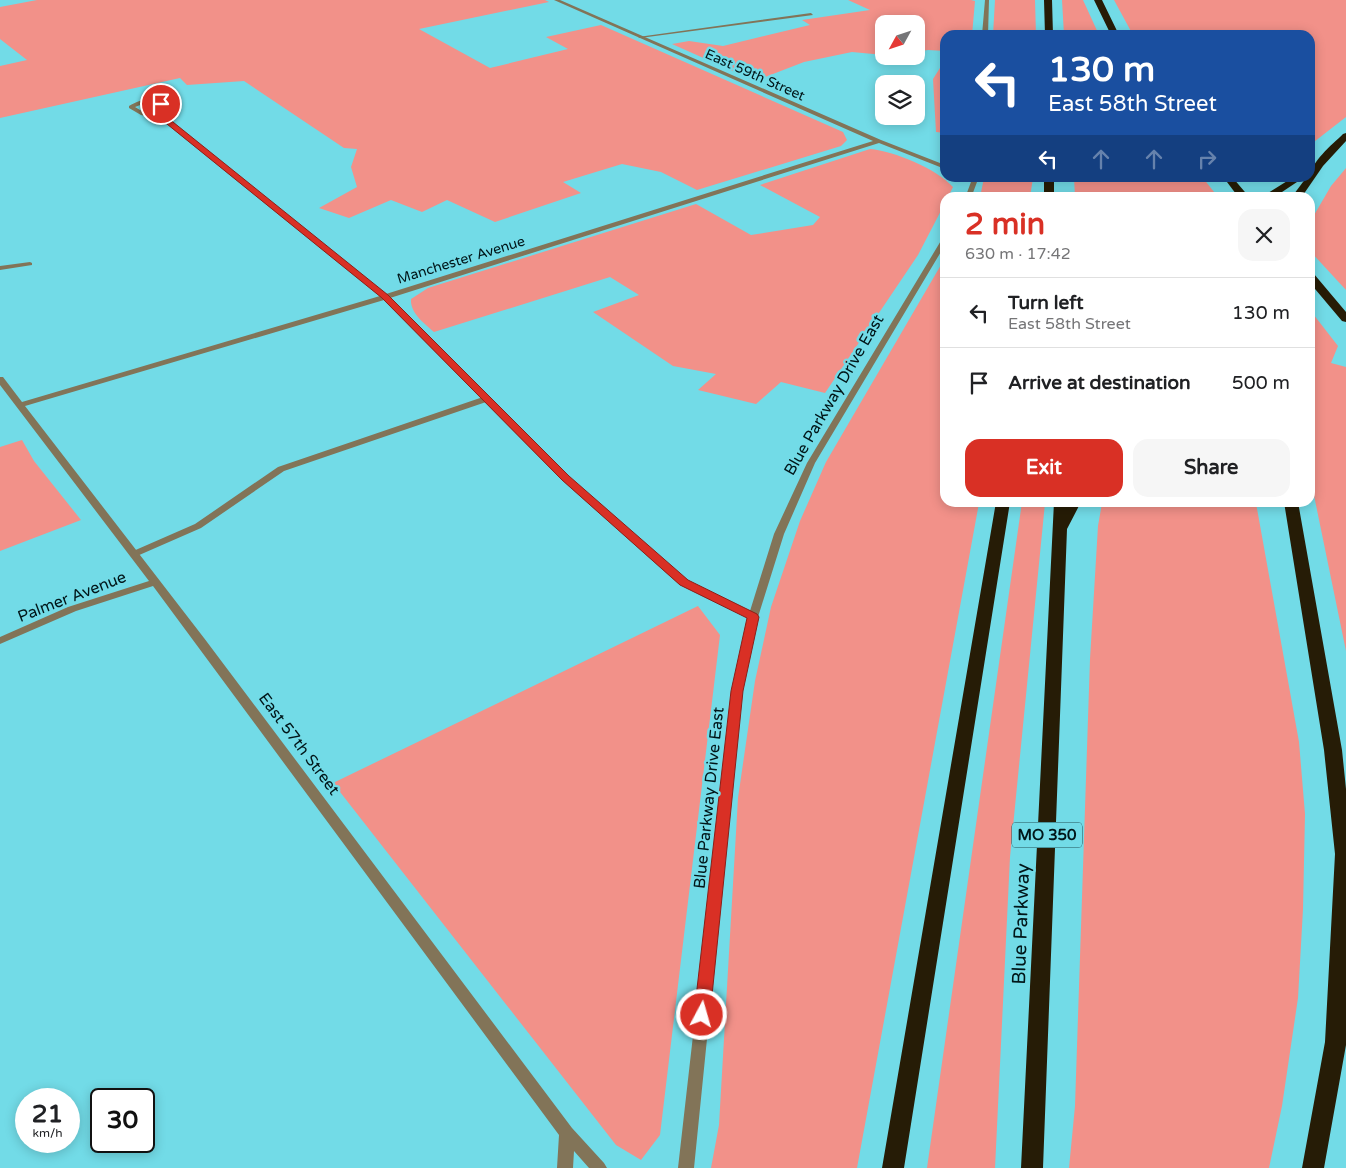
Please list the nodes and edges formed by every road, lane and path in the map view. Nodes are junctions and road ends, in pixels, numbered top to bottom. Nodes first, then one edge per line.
1 (556, 0) edge
2 (987, 0) edge
3 (1048, 0) edge
4 (1098, 0) edge
5 (812, 14) dead end
6 (985, 30) edge
7 (1049, 30) edge
8 (1113, 30) edge
9 (640, 37) junction
10 (164, 119) dead end
11 (1346, 136) edge
12 (879, 141) junction
13 (1320, 164) junction
14 (940, 165) edge
15 (1315, 167) edge
16 (1315, 170) edge
17 (1231, 182) edge
18 (1291, 182) edge
19 (1240, 192) edge
20 (1275, 192) edge
21 (940, 247) edge
22 (30, 264) dead end
23 (0, 268) edge
24 (1315, 282) edge
25 (385, 297) junction
26 (1346, 319) edge
27 (0, 379) edge
28 (486, 399) junction
29 (20, 405) junction
30 (1002, 507) edge
31 (1061, 507) edge
32 (1072, 507) edge
33 (1292, 507) edge
34 (1060, 532) junction
35 (134, 554) junction
36 (155, 582) junction
37 (753, 617) junction
38 (0, 641) edge
39 (567, 1133) junction
40 (565, 1168) edge
41 (598, 1168) edge
42 (686, 1168) edge
43 (893, 1168) edge
44 (1032, 1168) edge
45 (1313, 1168) edge

1 - 9 street, East 59th Street
2 - 6 street
3 - 7 highway
4 - 8 highway
5 - 9 lane
9 - 12 street, East 59th Street
10 - 25 street
11 - 13 highway
12 - 14 street, East 59th Street
12 - 25 street, Manchester Avenue
13 - 15 highway
13 - 16 highway
17 - 19 highway
18 - 20 highway
21 - 37 street, Blue Parkway Drive East
22 - 23 lane
24 - 26 highway
25 - 28 street
25 - 29 street, Manchester Avenue
27 - 29 street, East 57th Street
28 - 35 lane
28 - 37 street
29 - 35 street, East 57th Street
30 - 43 highway
31 - 34 highway, Blue Parkway / MO 350
32 - 34 highway
33 - 45 highway
34 - 44 highway, Blue Parkway / MO 350
35 - 36 street, East 57th Street
36 - 38 street, Palmer Avenue
36 - 39 street, East 57th Street
37 - 42 street, Blue Parkway Drive East
39 - 40 street
39 - 41 street, East 57th Street

